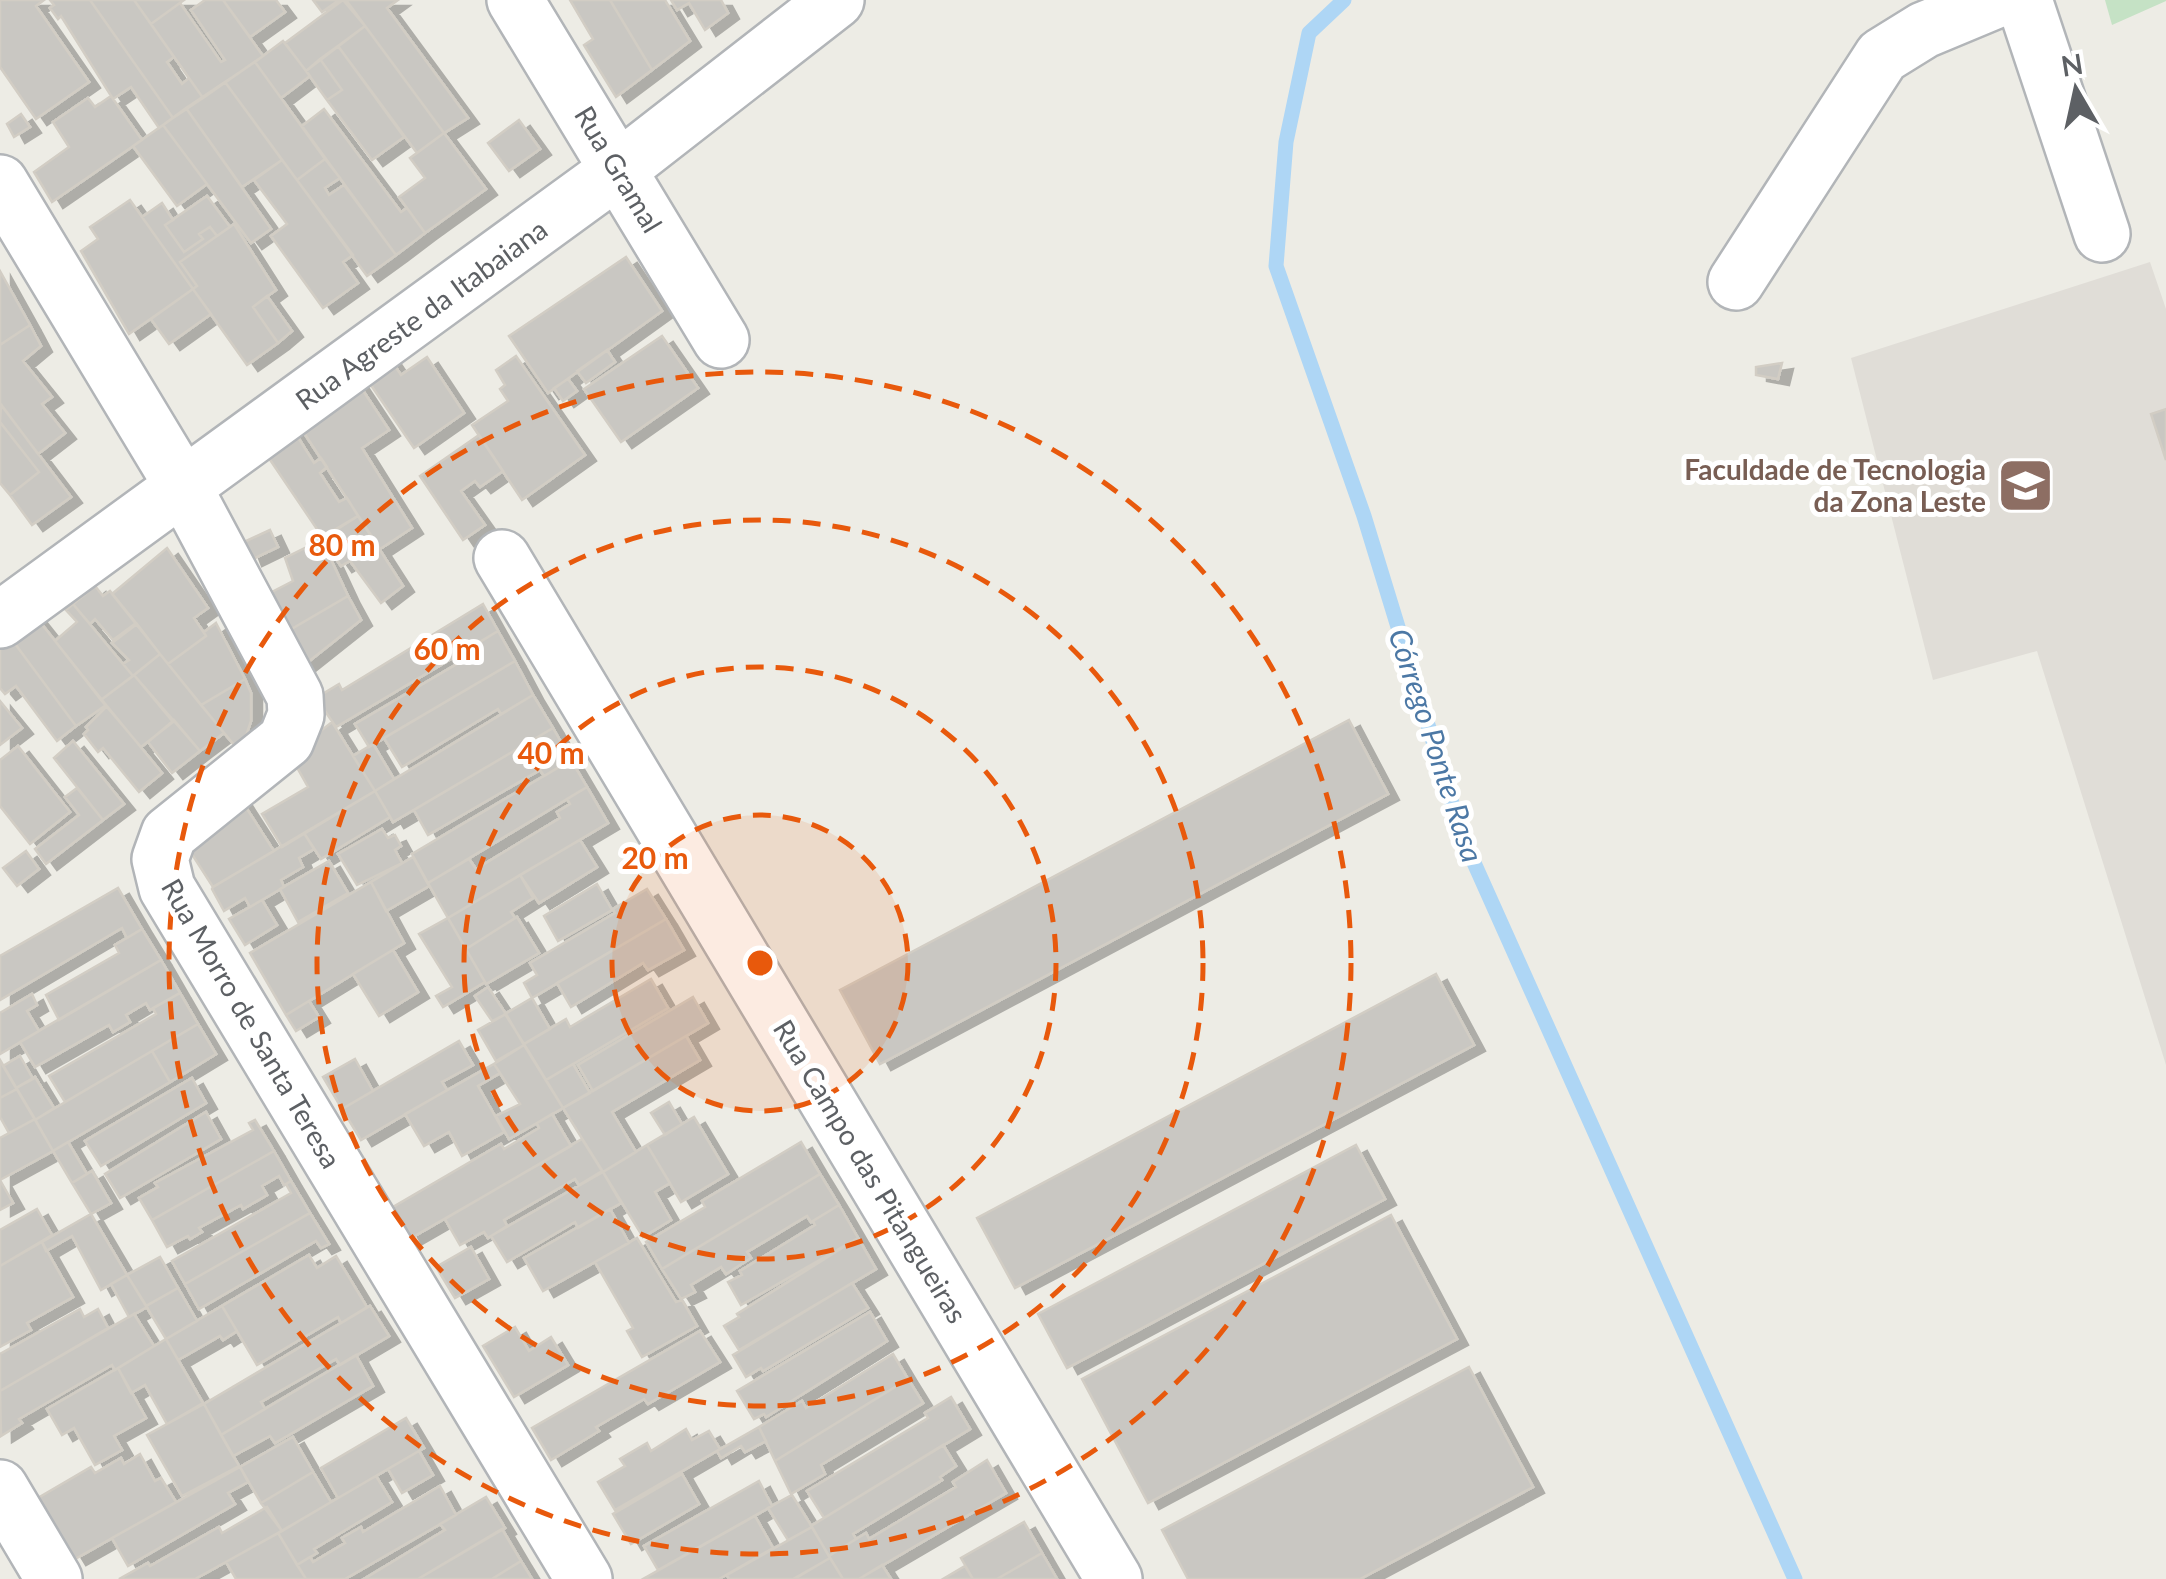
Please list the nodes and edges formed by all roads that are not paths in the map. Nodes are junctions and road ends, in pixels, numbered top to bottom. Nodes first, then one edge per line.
1 (515, 0) edge
2 (836, 0) edge
3 (1996, 0) edge
4 (2024, 0) edge
5 (618, 168) junction
6 (0, 183) edge
7 (2102, 234) dead end
8 (1736, 282) dead end
9 (721, 340) dead end
10 (184, 488) junction
11 (502, 558) dead end
12 (0, 620) edge
13 (0, 1488) edge
14 (54, 1579) edge
15 (584, 1579) edge
16 (1114, 1579) edge

1 - 5 street, Rua Gramal
2 - 5 street, Rua Agreste da Itabaiana
3 - 8 street
4 - 7 street
5 - 9 street, Rua Gramal
5 - 10 street, Rua Agreste da Itabaiana
6 - 10 street, Rua Morro de Santa Teresa
10 - 12 street, Rua Agreste da Itabaiana
10 - 15 street, Rua Morro de Santa Teresa
11 - 16 street, Rua Campo das Pitangueiras
13 - 14 street

